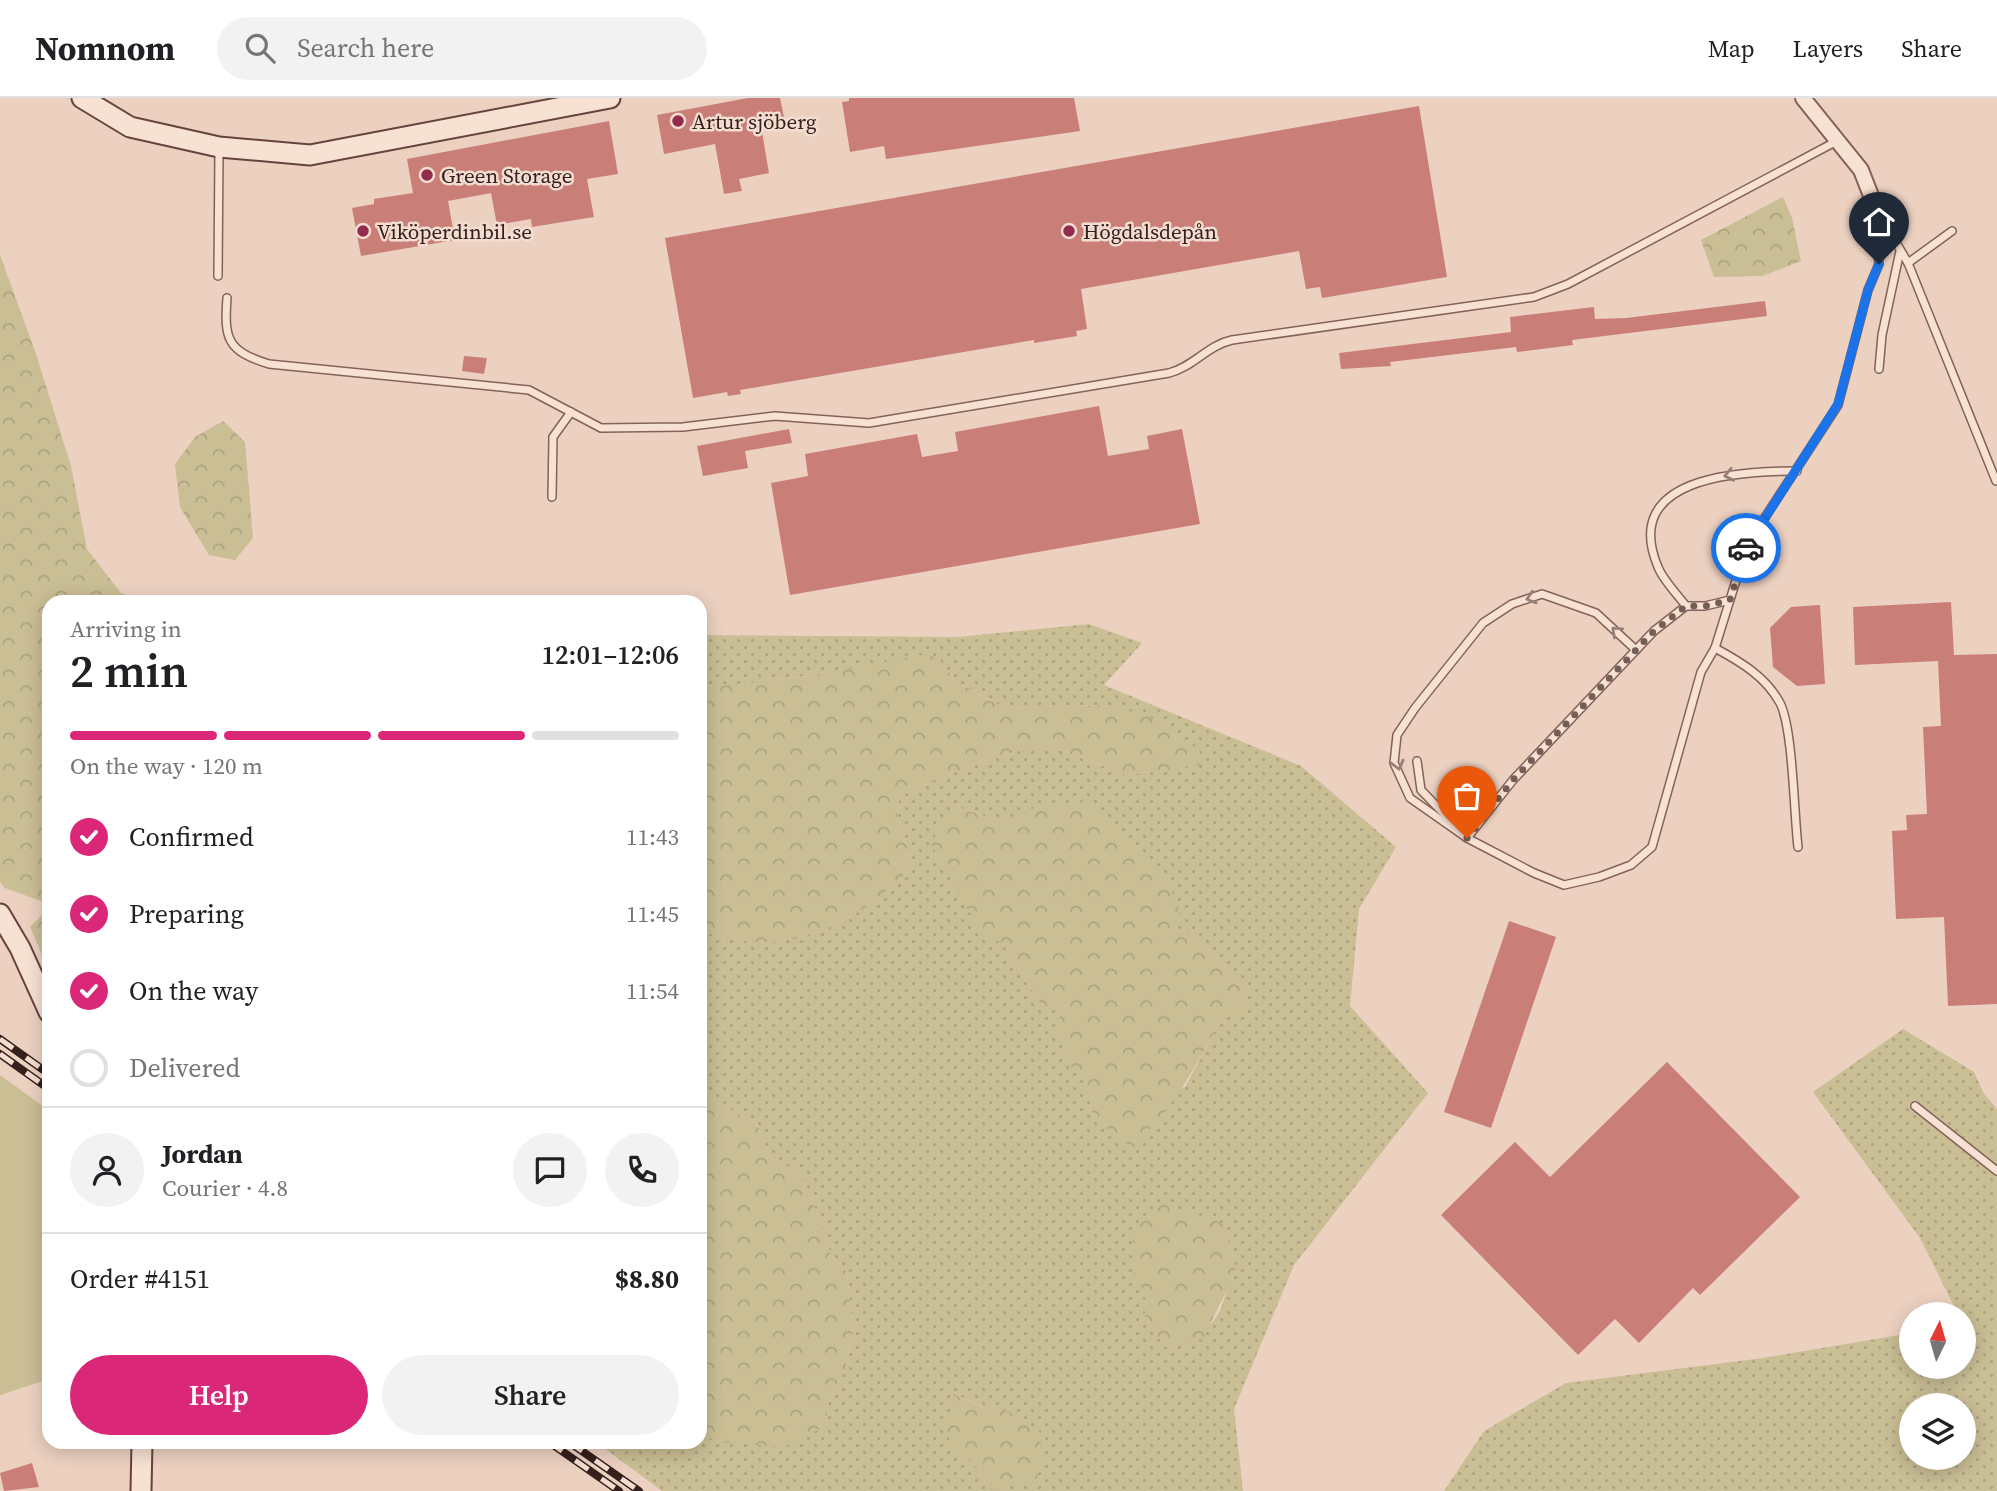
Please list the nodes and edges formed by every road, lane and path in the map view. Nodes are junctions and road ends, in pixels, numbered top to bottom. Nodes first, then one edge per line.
1 (82, 98) edge
2 (610, 98) edge
3 (1803, 98) edge
4 (1839, 140) junction
5 (219, 147) junction
6 (1875, 206) junction
7 (1951, 231) dead end
8 (1900, 251) junction
9 (1908, 263) junction
10 (218, 276) dead end
11 (227, 298) dead end
12 (1879, 369) dead end
13 (571, 412) junction
14 (1797, 471) junction
15 (1996, 481) edge
16 (552, 497) dead end
17 (1730, 600) junction
18 (1686, 606) junction
19 (1716, 648) junction
20 (1636, 650) junction
21 (1417, 761) dead end
22 (1467, 838) junction
23 (1798, 847) dead end
24 (0, 914) edge
25 (42, 997) edge
26 (1916, 1106) dead end
27 (1997, 1171) edge
28 (142, 1449) edge
29 (141, 1491) edge

1 - 5 street
2 - 5 street
3 - 4 street
4 - 6 street
4 - 13 lane
5 - 10 lane
6 - 8 lane
6 - 14 lane
7 - 9 lane
8 - 9 lane
8 - 12 lane
9 - 15 lane
11 - 13 lane
13 - 16 lane
14 - 17 lane
14 -> 18 lane
17 - 18 lane
17 - 19 lane
18 - 20 lane
19 - 22 lane
19 - 23 lane
20 - 22 lane
20 -> 22 lane
21 - 22 lane
24 - 25 street
26 - 27 lane
28 - 29 street

